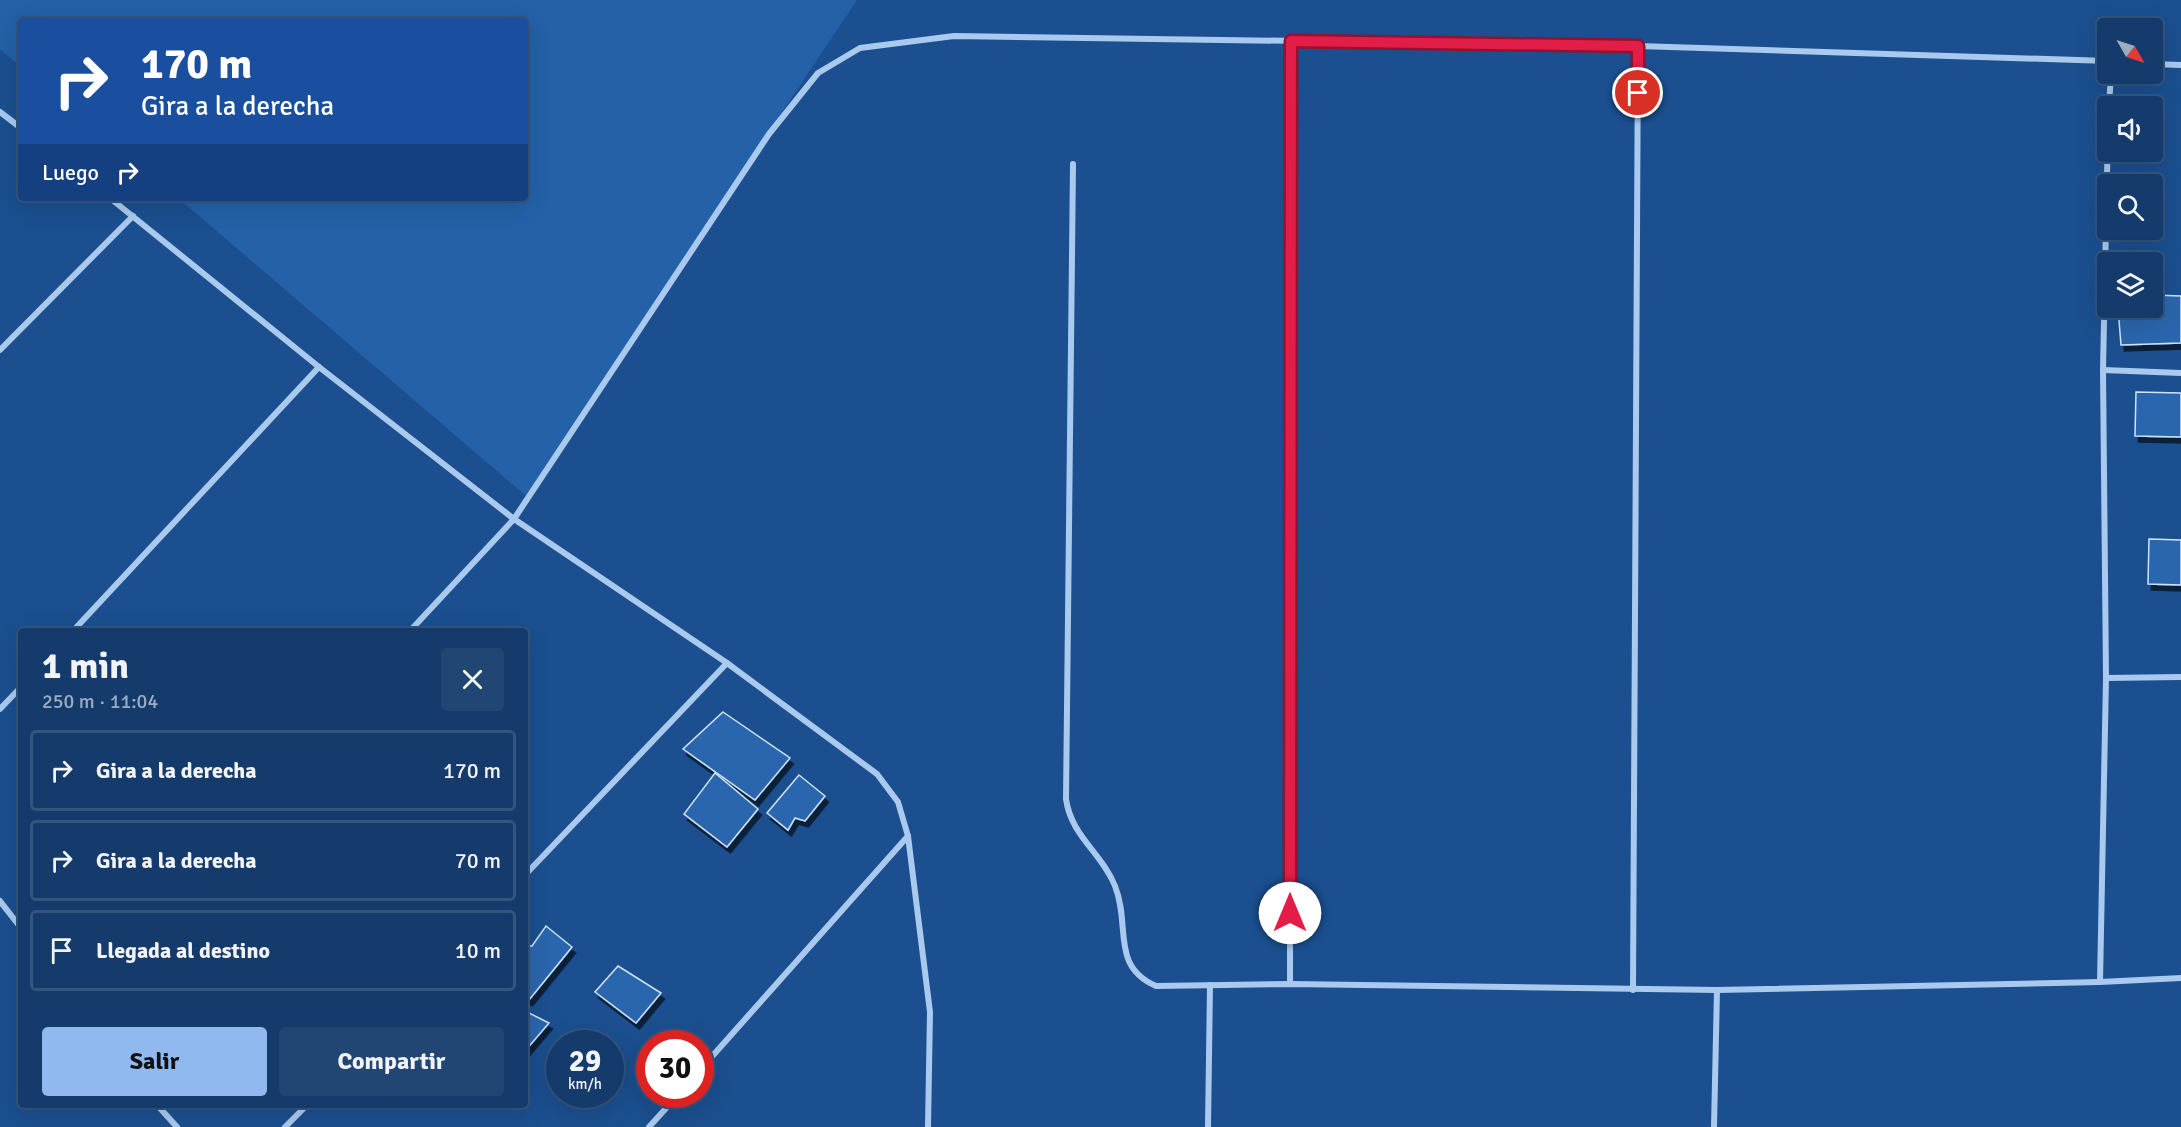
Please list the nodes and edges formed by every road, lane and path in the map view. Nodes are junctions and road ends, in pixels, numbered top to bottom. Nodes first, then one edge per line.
1 (1291, 41) junction
2 (1638, 46) junction
3 (2097, 61) edge
4 (2163, 64) edge
5 (2181, 65) edge
6 (0, 112) edge
7 (18, 126) edge
8 (2107, 162) edge
9 (1073, 164) dead end
10 (114, 201) edge
11 (133, 216) junction
12 (0, 350) edge
13 (319, 367) junction
14 (2103, 370) junction
15 (2181, 373) edge
16 (514, 519) junction
17 (76, 628) edge
18 (413, 628) edge
19 (727, 663) junction
20 (2181, 677) edge
21 (2106, 678) junction
22 (18, 690) edge
23 (0, 709) edge
24 (908, 836) junction
25 (528, 872) edge
26 (0, 901) edge
27 (18, 924) edge
28 (2181, 978) edge
29 (2100, 982) junction
30 (1290, 984) junction
31 (1209, 985) junction
32 (1633, 990) junction
33 (1717, 990) junction
34 (714, 1054) edge
35 (160, 1108) edge
36 (304, 1108) edge
37 (666, 1108) edge
38 (177, 1127) edge
39 (285, 1127) edge
40 (649, 1127) edge
41 (928, 1127) edge
42 (1208, 1127) edge
43 (1714, 1127) edge

1 - 2 street
1 - 16 street
1 - 30 street
2 - 3 street
2 - 32 street
4 - 5 street
6 - 7 street
8 - 14 street
9 - 31 street
10 - 11 street
11 - 12 street
11 - 13 street
13 - 16 street
13 - 17 street
14 - 15 street
14 - 21 street
16 - 18 street
16 - 19 street
19 - 24 street
19 - 25 street
20 - 21 street
21 - 29 street
22 - 23 street
24 - 34 street
24 - 41 street
26 - 27 street
28 - 29 street
29 - 33 street
30 - 31 street
30 - 32 street
31 - 42 street
32 - 33 street
33 - 43 street
35 - 38 street
36 - 39 street
37 - 40 street

